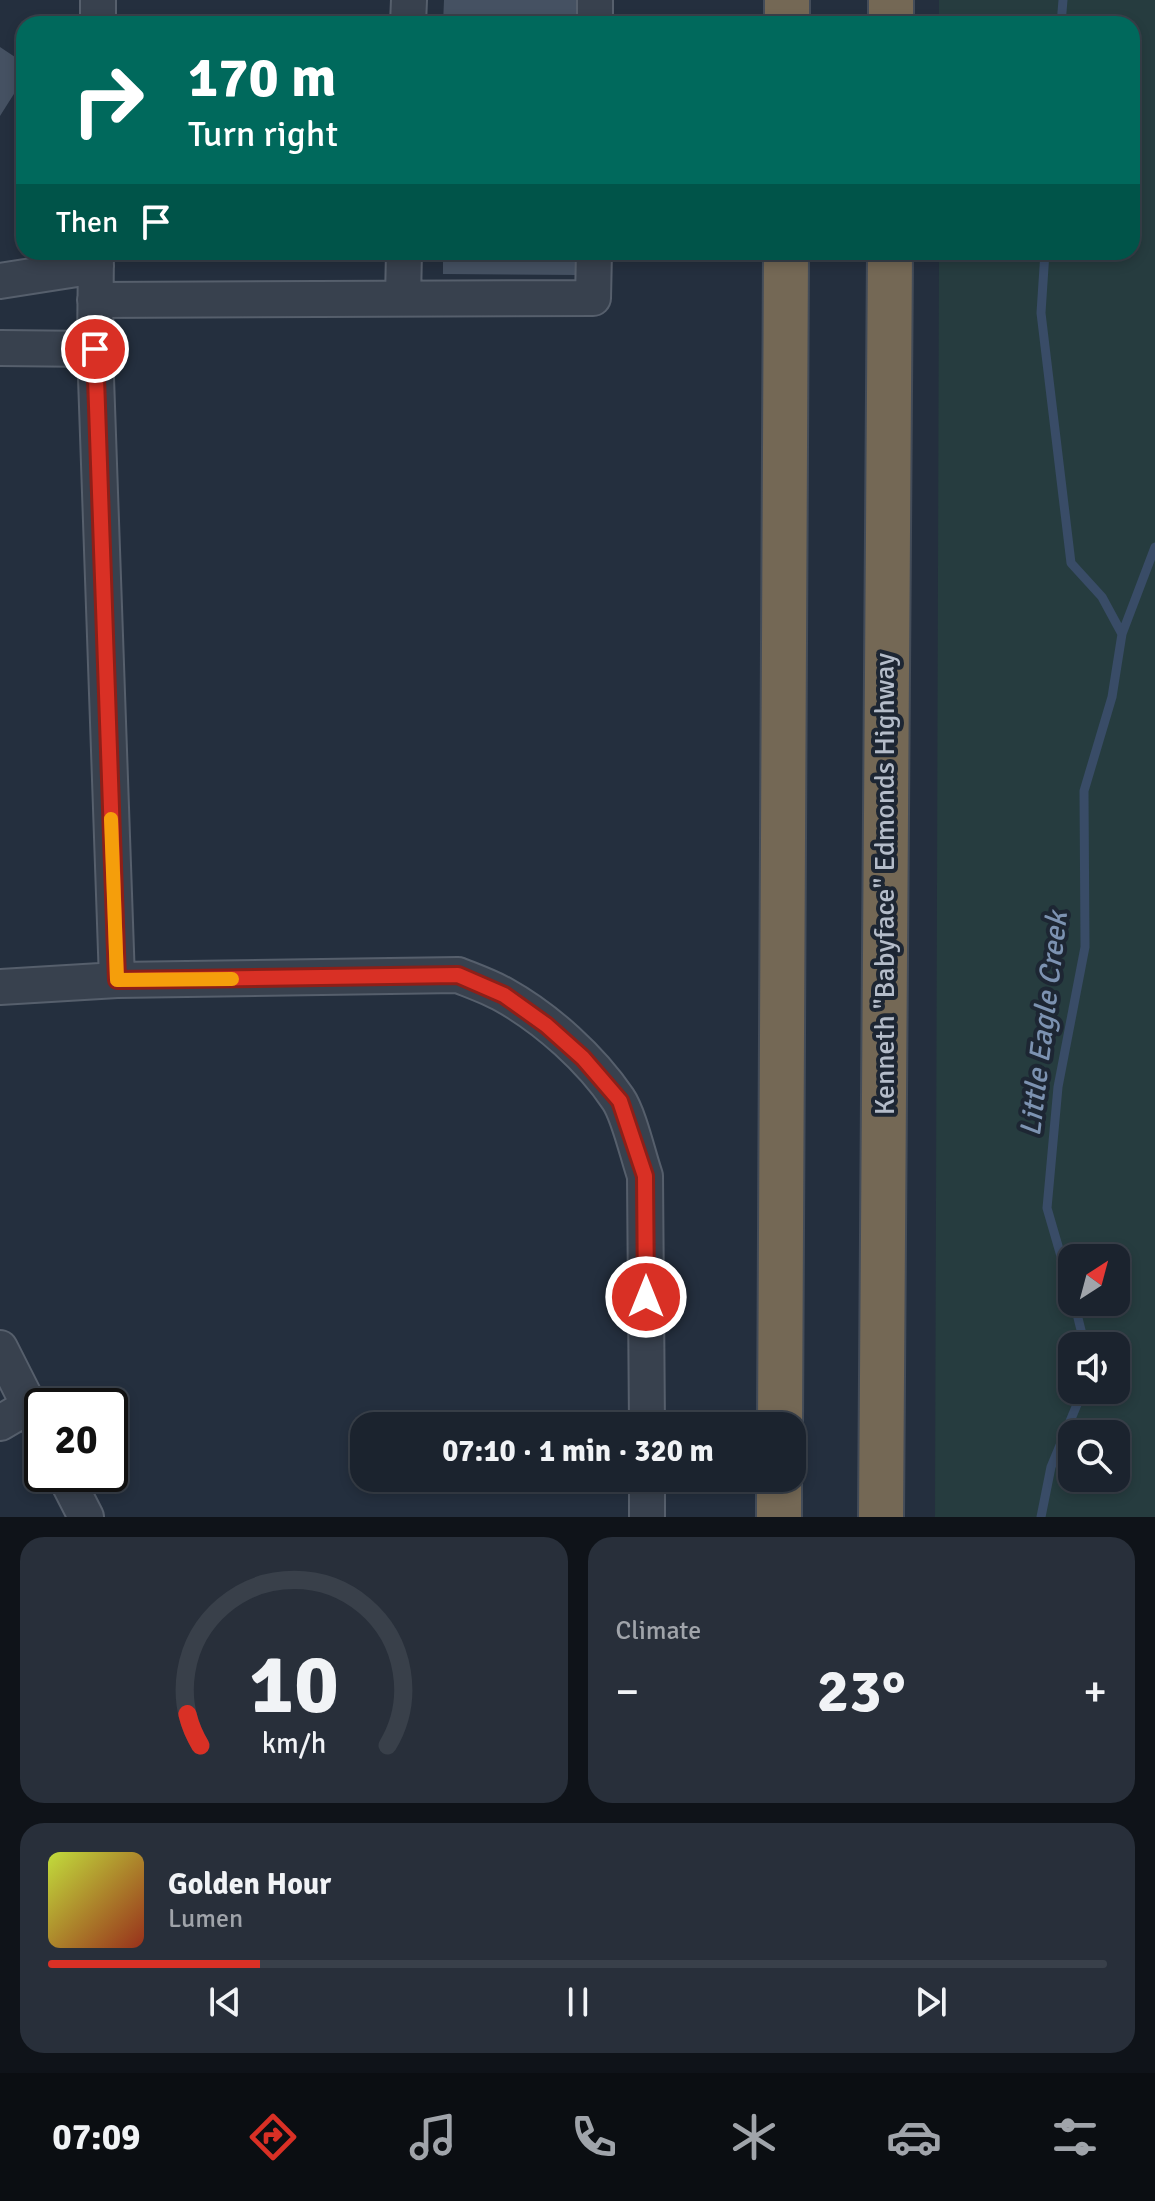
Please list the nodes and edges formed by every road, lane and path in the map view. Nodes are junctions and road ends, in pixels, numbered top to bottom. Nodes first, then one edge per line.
1 (92, 260) edge
2 (96, 260) edge
3 (404, 260) edge
4 (594, 260) edge
5 (786, 260) edge
6 (890, 260) edge
7 (0, 281) edge
8 (403, 298) junction
9 (95, 300) junction
10 (0, 348) edge
11 (95, 349) junction
12 (117, 980) junction
13 (0, 987) edge
14 (0, 1348) edge
15 (24, 1395) edge
16 (647, 1412) edge
17 (780, 1412) edge
18 (24, 1420) edge
19 (0, 1423) edge
20 (73, 1492) edge
21 (647, 1492) edge
22 (779, 1492) edge
23 (86, 1517) edge
24 (647, 1517) edge
25 (779, 1517) edge
26 (881, 1517) edge

1 - 7 street
2 - 9 street
3 - 8 street
4 - 8 street
5 - 17 highway
6 - 26 highway, Kenneth "Babyface" Edmonds Highway
8 - 9 street
9 - 11 street
10 - 11 street
11 - 12 street
12 - 13 street
12 - 16 street
14 - 15 street
18 - 19 street
20 - 23 street
21 - 24 street
22 - 25 highway

